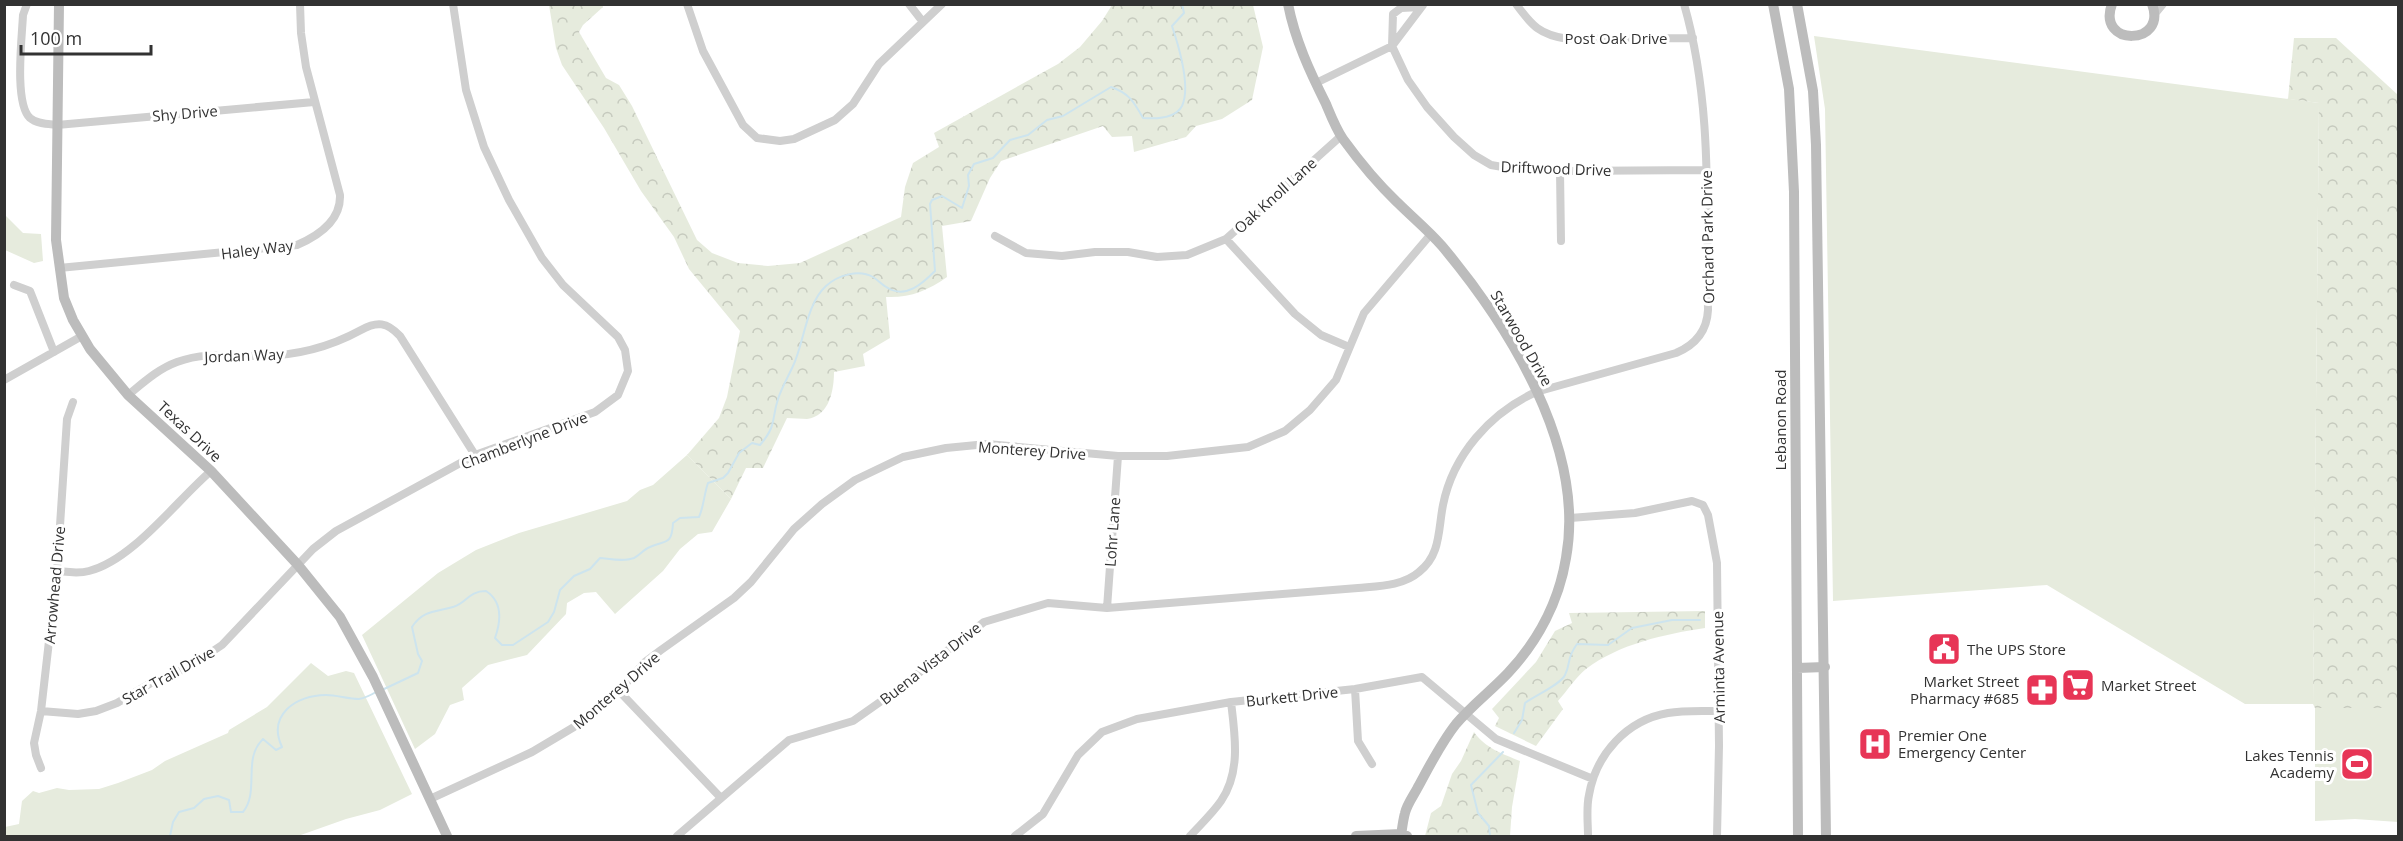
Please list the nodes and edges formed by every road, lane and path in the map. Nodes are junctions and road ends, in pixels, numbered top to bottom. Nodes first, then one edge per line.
1 (27, 4) edge
2 (59, 4) edge
3 (300, 4) edge
4 (453, 4) edge
5 (687, 4) edge
6 (909, 4) edge
7 (942, 4) edge
8 (1288, 4) edge
9 (1516, 4) edge
10 (1684, 4) edge
11 (1773, 4) edge
12 (1797, 4) edge
13 (2112, 4) edge
14 (2163, 4) edge
15 (1422, 6) edge
16 (2153, 10) edge
17 (923, 22) junction
18 (1694, 38) junction
19 (1392, 46) junction
20 (1316, 83) junction
21 (314, 102) junction
22 (57, 125) junction
23 (1341, 136) junction
24 (1707, 170) junction
25 (1560, 171) junction
26 (1431, 234) junction
27 (995, 236) dead end
28 (1226, 239) junction
29 (1561, 241) dead end
30 (59, 268) junction
31 (14, 285) dead end
32 (82, 336) junction
33 (1349, 347) junction
34 (54, 352) junction
35 (4, 380) edge
36 (1536, 392) junction
37 (128, 395) junction
38 (73, 402) dead end
39 (475, 455) junction
40 (1118, 456) junction
41 (211, 471) junction
42 (1570, 518) junction
43 (1430, 561) joint
44 (298, 565) junction
45 (57, 571) junction
46 (1107, 608) junction
47 (1825, 667) junction
48 (1797, 668) junction
49 (1354, 689) junction
50 (619, 691) junction
51 (1231, 702) junction
52 (41, 711) junction
53 (1719, 711) junction
54 (1466, 713) junction
55 (1372, 764) dead end
56 (41, 768) dead end
57 (1593, 779) junction
58 (721, 798) junction
59 (430, 799) junction
60 (1403, 836) edge
61 (447, 837) edge
62 (677, 837) edge
63 (1015, 837) edge
64 (1190, 837) edge
65 (1356, 837) edge
66 (1588, 837) edge
67 (1717, 837) edge
68 (1798, 837) edge
69 (1826, 837) edge

1 - 22 street
2 - 22 street, Texas Drive
3 - 21 street, Haley Way
4 - 39 street, Chamberlyne Drive
5 - 17 street
6 - 17 street
7 - 17 street
8 - 20 street, Starwood Drive
9 - 18 street, Post Oak Drive
10 - 18 street, Orchard Park Drive
11 - 48 street, Lebanon Road
12 - 47 street
13 - 16 street
14 - 16 street
15 - 19 street
15 - 19 street
18 - 24 street, Orchard Park Drive
19 - 20 street
19 - 25 street, Driftwood Drive
20 - 23 street, Starwood Drive
21 - 22 street, Shy Drive
21 - 30 street, Haley Way
22 - 30 street, Texas Drive
23 - 26 street, Starwood Drive
23 - 28 street, Oak Knoll Lane
24 - 25 street, Driftwood Drive
24 - 36 street, Orchard Park Drive
25 - 29 street
26 - 33 street, Monterey Drive
26 - 36 street, Starwood Drive
27 - 28 street, Oak Knoll Lane
28 - 33 street
30 - 32 street, Texas Drive
31 - 34 street
32 - 34 street
32 - 37 street, Texas Drive
33 - 40 street, Monterey Drive
34 - 35 street
36 - 42 street, Starwood Drive
36 - 43 street, Orchard Park Drive
37 - 39 street, Jordan Way
37 - 41 street, Texas Drive
38 - 45 street, Arrowhead Drive
39 - 44 street, Chamberlyne Drive
40 - 46 street, Lohr Lane
40 - 50 street, Monterey Drive
41 - 44 street, Texas Drive
41 - 45 street
42 - 53 street, Arminta Avenue
42 - 54 street, Starwood Drive
43 - 46 street, Buena Vista Drive
44 - 52 street, Star Trail Drive
44 - 59 street, Texas Drive
45 - 52 street, Arrowhead Drive
46 - 58 street, Buena Vista Drive
47 - 48 street
47 - 69 street
48 - 68 street, Lebanon Road
49 - 51 street, Burkett Drive
49 - 54 street, Burkett Drive
49 - 55 street
50 - 58 street
50 - 59 street, Monterey Drive
51 - 63 street, Burkett Drive
51 - 64 street
52 - 56 street, Arrowhead Drive
53 - 57 street
53 - 67 street, Arminta Avenue
54 - 57 street, Burkett Drive
54 - 60 street, Starwood Drive
57 - 66 street
58 - 62 street, Buena Vista Drive
59 - 61 street, Texas Drive
60 - 65 street

